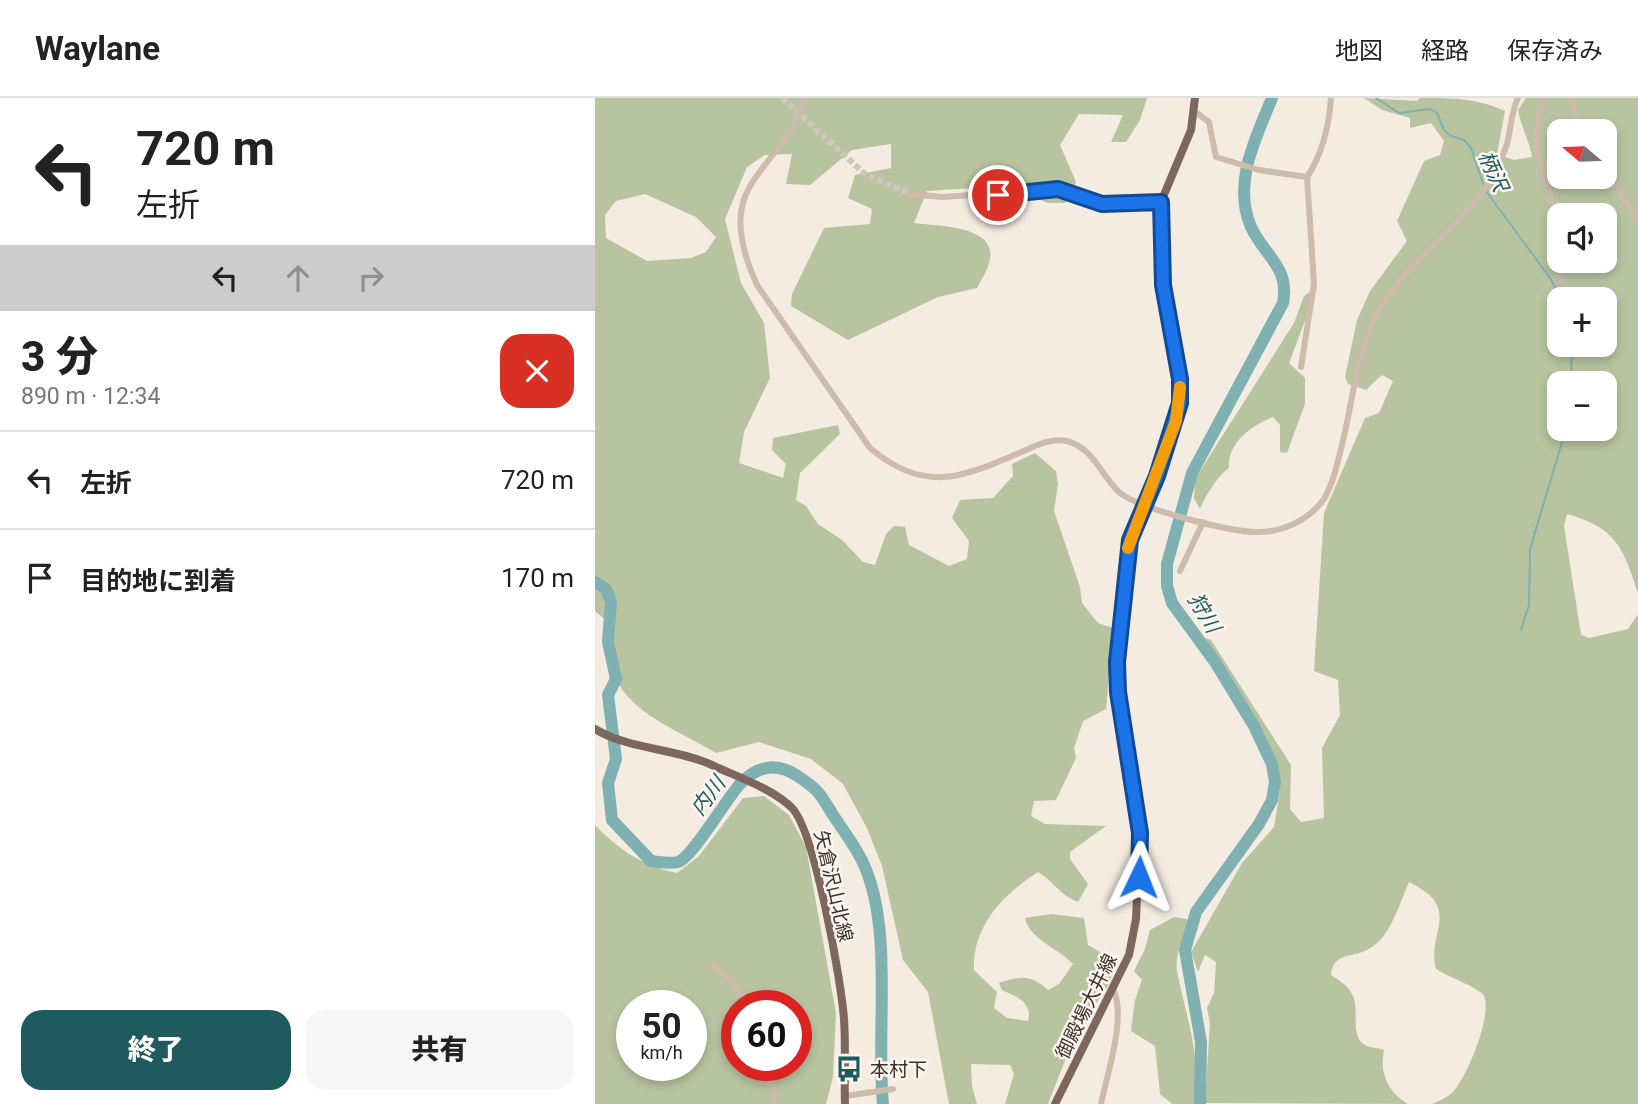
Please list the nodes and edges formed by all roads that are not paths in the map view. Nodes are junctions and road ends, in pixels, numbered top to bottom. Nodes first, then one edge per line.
1 (805, 98) edge
2 (1195, 98) edge
3 (1331, 98) edge
4 (1518, 98) edge
5 (1545, 98) edge
6 (1570, 98) edge
7 (1194, 111) junction
8 (1579, 119) edge
9 (1307, 177) junction
10 (1617, 189) edge
11 (911, 194) tunnel mouth
12 (1161, 202) junction
13 (1638, 219) edge
14 (1561, 282) dead end
15 (1301, 367) dead end
16 (1144, 505) junction
17 (1203, 522) junction
18 (1180, 571) dead end
19 (595, 729) edge
20 (712, 964) dead end
21 (1113, 989) junction
22 (738, 990) edge
23 (771, 1081) edge
24 (893, 1089) dead end
25 (845, 1100) edge
26 (775, 1104) edge
27 (1055, 1104) edge
28 (1101, 1104) edge

1 - 16 street
2 - 7 main road, 御殿場大井線
3 - 9 street
4 - 17 street
5 - 14 street
6 - 8 street
7 - 9 street
7 - 12 main road, 御殿場大井線
9 - 15 street
10 - 13 street
11 - 12 street
12 - 16 main road, 御殿場大井線
16 - 17 street
16 - 21 main road, 御殿場大井線
17 - 18 street
19 - 25 main road, 矢倉沢山北線
20 - 22 street
21 - 27 main road, 御殿場大井線
21 - 28 street
23 - 26 street
24 - 25 street

